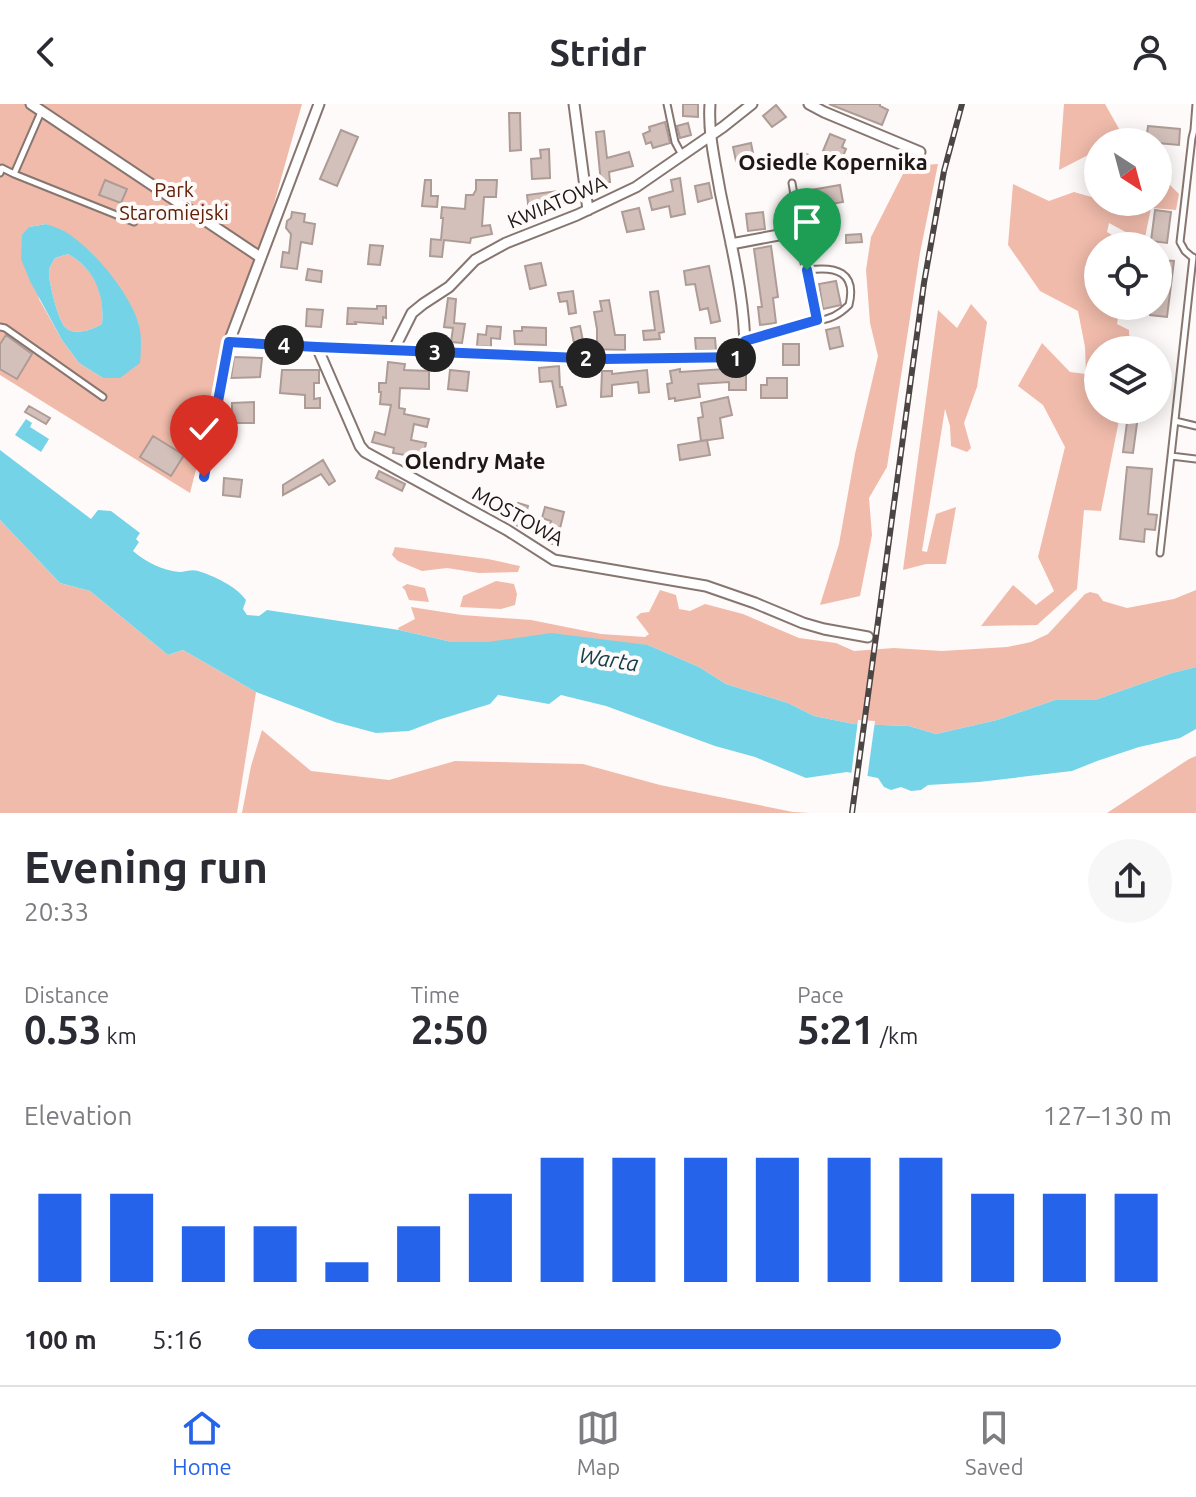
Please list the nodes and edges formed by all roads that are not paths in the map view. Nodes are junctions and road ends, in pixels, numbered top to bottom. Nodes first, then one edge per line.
1 (31, 104) edge
2 (319, 104) edge
3 (574, 104) edge
4 (667, 104) edge
5 (710, 104) edge
6 (752, 104) edge
7 (809, 104) edge
8 (1196, 104) edge
9 (42, 111) junction
10 (1195, 130) edge
11 (710, 136) junction
12 (920, 152) dead end
13 (682, 155) junction
14 (0, 173) edge
15 (14, 174) junction
16 (792, 183) dead end
17 (588, 210) junction
18 (134, 222) dead end
19 (800, 231) junction
20 (731, 244) junction
21 (260, 257) junction
22 (1194, 257) edge
23 (807, 270) junction
24 (817, 320) junction
25 (0, 327) edge
26 (745, 341) junction
27 (229, 342) junction
28 (317, 347) junction
29 (394, 349) junction
30 (103, 397) dead end
31 (1175, 421) junction
32 (1196, 426) edge
33 (1171, 456) junction
34 (1196, 459) edge
35 (204, 477) dead end
36 (1160, 553) dead end
37 (868, 637) dead end

1 - 9 street
2 - 21 street
3 - 17 street
4 - 13 lane
5 - 11 street
6 - 11 street, KWIATOWA
7 - 12 street
8 - 10 lane
9 - 15 lane
9 - 21 street
10 - 22 lane
11 - 13 street, KWIATOWA
11 - 20 street
13 - 17 street, KWIATOWA
14 - 15 lane
15 - 18 lane
16 - 19 lane
17 - 29 street, KWIATOWA
19 - 20 street
19 - 23 street
20 - 26 street
21 - 27 street
22 - 31 lane
23 - 24 street
23 - 24 lane
24 - 26 street
25 - 30 lane
26 - 29 street
27 - 28 street
27 - 35 street
28 - 29 street
28 - 37 street, MOSTOWA
31 - 32 lane
31 - 33 lane
33 - 34 lane
33 - 36 lane

